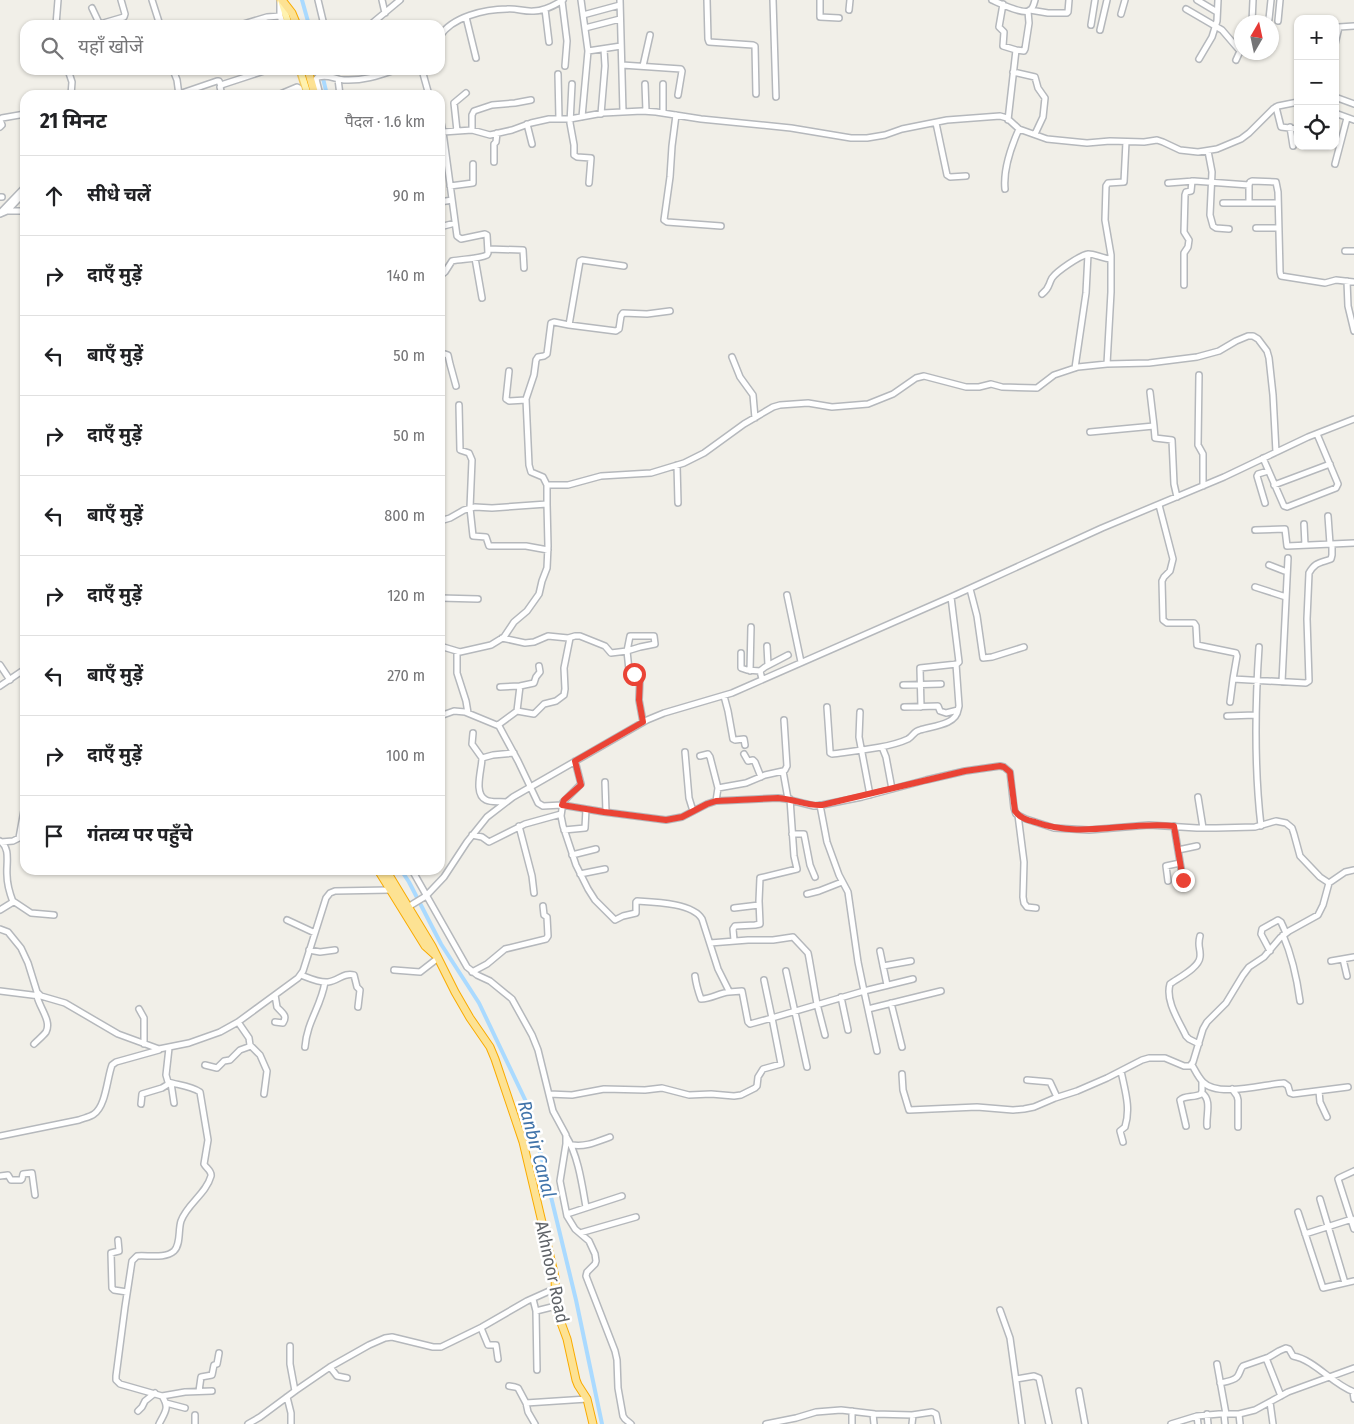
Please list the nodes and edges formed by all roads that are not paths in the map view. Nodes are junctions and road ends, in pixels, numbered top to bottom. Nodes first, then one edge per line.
1 (58, 0) edge
2 (121, 0) edge
3 (152, 0) edge
4 (281, 0) edge
5 (319, 0) edge
6 (382, 0) edge
7 (400, 0) edge
8 (563, 0) edge
9 (581, 0) edge
10 (707, 0) edge
11 (773, 0) edge
12 (820, 0) edge
13 (850, 0) edge
14 (992, 0) edge
15 (1035, 0) edge
16 (1069, 0) edge
17 (1095, 0) edge
18 (1107, 0) edge
19 (1125, 0) edge
20 (1197, 0) edge
21 (1218, 0) edge
22 (1253, 0) edge
23 (1270, 0) edge
24 (1280, 0) edge
25 (620, 2) edge
26 (1003, 4) junction
27 (92, 8) dead end
28 (545, 9) junction
29 (1186, 9) dead end
30 (849, 10) dead end
31 (1029, 10) junction
32 (1217, 12) junction
33 (385, 14) junction
34 (1121, 14) dead end
35 (583, 15) junction
36 (1252, 15) edge
37 (1269, 15) edge
38 (1279, 15) edge
39 (280, 16) junction
40 (466, 17) junction
41 (838, 18) dead end
42 (620, 19) junction
43 (56, 20) edge
44 (98, 20) edge
45 (115, 20) edge
46 (157, 20) edge
47 (257, 20) edge
48 (281, 20) edge
49 (294, 20) edge
50 (323, 20) edge
51 (377, 20) edge
52 (1091, 25) dead end
53 (1216, 26) junction
54 (1354, 26) edge
55 (585, 28) junction
56 (445, 30) edge
57 (1100, 30) dead end
58 (1339, 30) edge
59 (650, 35) dead end
60 (548, 42) dead end
61 (1234, 43) edge
62 (621, 46) junction
63 (604, 49) junction
64 (1016, 50) junction
65 (588, 51) junction
66 (476, 58) dead end
67 (1199, 59) dead end
68 (622, 65) junction
69 (565, 66) dead end
70 (643, 66) junction
71 (1013, 72) junction
72 (558, 74) dead end
73 (70, 75) edge
74 (175, 75) edge
75 (253, 75) edge
76 (302, 75) edge
77 (311, 75) edge
78 (379, 75) edge
79 (423, 75) edge
80 (314, 79) junction
81 (338, 79) junction
82 (572, 84) dead end
83 (645, 84) dead end
84 (663, 84) dead end
85 (221, 86) junction
86 (71, 90) edge
87 (178, 90) edge
88 (193, 90) edge
89 (221, 90) edge
90 (289, 90) edge
91 (300, 90) edge
92 (306, 90) edge
93 (315, 90) edge
94 (319, 90) edge
95 (339, 90) edge
96 (428, 90) edge
97 (466, 92) dead end
98 (756, 94) dead end
99 (678, 95) dead end
100 (776, 97) dead end
101 (1339, 98) edge
102 (531, 100) dead end
103 (1294, 102) edge
104 (1354, 104) edge
105 (1276, 107) junction
106 (646, 111) junction
107 (623, 112) junction
108 (663, 113) junction
109 (601, 114) junction
110 (20, 115) edge
111 (676, 115) junction
112 (1339, 115) edge
113 (582, 117) junction
114 (1347, 118) junction
115 (558, 119) junction
116 (570, 119) junction
117 (1008, 120) junction
118 (1354, 120) edge
119 (936, 123) junction
120 (527, 124) junction
121 (0, 126) edge
122 (1290, 128) junction
123 (1294, 128) edge
124 (1019, 129) junction
125 (472, 130) junction
126 (457, 131) junction
127 (445, 132) edge
128 (496, 133) junction
129 (1035, 134) junction
130 (1126, 142) junction
131 (532, 144) dead end
132 (1292, 146) dead end
133 (1208, 151) junction
134 (494, 162) dead end
135 (473, 164) dead end
136 (1335, 164) dead end
137 (445, 165) edge
138 (966, 176) dead end
139 (1192, 181) junction
140 (1212, 182) junction
141 (1168, 183) dead end
142 (589, 184) dead end
143 (1249, 185) junction
144 (450, 186) junction
145 (1005, 189) dead end
146 (20, 196) edge
147 (20, 197) edge
148 (452, 200) junction
149 (445, 201) edge
150 (1249, 202) junction
151 (1223, 203) dead end
152 (1278, 203) junction
153 (7, 211) junction
154 (20, 211) edge
155 (0, 214) edge
156 (455, 223) junction
157 (445, 226) edge
158 (721, 226) dead end
159 (1229, 228) dead end
160 (1256, 228) dead end
161 (1279, 228) junction
162 (488, 249) junction
163 (1345, 250) dead end
164 (1354, 251) edge
165 (1088, 254) junction
166 (1111, 257) junction
167 (475, 258) junction
168 (624, 266) dead end
169 (524, 268) dead end
170 (445, 272) edge
171 (1347, 282) junction
172 (1354, 282) edge
173 (1184, 285) dead end
174 (1042, 294) dead end
175 (482, 298) dead end
176 (670, 311) dead end
177 (569, 325) junction
178 (1354, 331) edge
179 (445, 354) edge
180 (732, 357) dead end
181 (1107, 364) junction
182 (1075, 368) junction
183 (509, 371) dead end
184 (1199, 375) dead end
185 (456, 386) dead end
186 (1150, 392) dead end
187 (526, 400) junction
188 (458, 405) dead end
189 (755, 418) junction
190 (1354, 419) edge
191 (1154, 426) junction
192 (1090, 432) dead end
193 (1317, 434) junction
194 (1276, 452) junction
195 (1263, 458) junction
196 (1330, 464) junction
197 (677, 465) junction
198 (1268, 471) junction
199 (547, 485) junction
200 (1274, 485) junction
201 (1203, 486) junction
202 (1177, 497) junction
203 (678, 503) dead end
204 (1265, 503) dead end
205 (547, 504) junction
206 (1158, 505) junction
207 (470, 508) junction
208 (1328, 516) dead end
209 (445, 520) edge
210 (1304, 524) dead end
211 (1255, 530) dead end
212 (1354, 543) edge
213 (1331, 544) junction
214 (1305, 545) junction
215 (548, 550) junction
216 (1288, 558) dead end
217 (1269, 565) dead end
218 (1287, 572) junction
219 (1255, 587) dead end
220 (970, 589) junction
221 (787, 595) dead end
222 (951, 597) junction
223 (1286, 597) junction
224 (445, 598) edge
225 (478, 599) dead end
226 (751, 627) dead end
227 (502, 638) junction
228 (570, 638) junction
229 (767, 646) dead end
230 (1024, 646) dead end
231 (1259, 647) dead end
232 (445, 648) edge
233 (627, 651) junction
234 (457, 652) junction
235 (741, 652) dead end
236 (788, 656) dead end
237 (801, 662) junction
238 (0, 664) edge
239 (956, 664) junction
240 (768, 665) junction
241 (539, 666) dead end
242 (750, 671) junction
243 (760, 671) junction
244 (20, 673) edge
245 (1234, 679) junction
246 (10, 680) junction
247 (762, 680) junction
248 (1257, 681) junction
249 (1282, 682) junction
250 (941, 684) dead end
251 (903, 685) dead end
252 (920, 685) junction
253 (0, 686) edge
254 (520, 686) junction
255 (500, 687) dead end
256 (724, 696) junction
257 (1230, 702) dead end
258 (827, 707) dead end
259 (904, 707) dead end
260 (921, 707) junction
261 (958, 710) junction
262 (516, 711) junction
263 (860, 712) dead end
264 (468, 713) junction
265 (1255, 714) junction
266 (445, 715) edge
267 (1227, 716) dead end
268 (784, 720) dead end
269 (643, 722) junction
270 (498, 725) junction
271 (473, 733) dead end
272 (745, 745) dead end
273 (882, 747) junction
274 (862, 750) junction
275 (685, 752) dead end
276 (514, 754) junction
277 (744, 754) dead end
278 (700, 756) dead end
279 (482, 758) junction
280 (575, 761) junction
281 (783, 771) junction
282 (761, 777) junction
283 (605, 782) dead end
284 (530, 787) junction
285 (718, 788) junction
286 (892, 789) junction
287 (870, 795) junction
288 (1198, 798) dead end
289 (789, 799) junction
290 (716, 801) junction
291 (506, 802) junction
292 (562, 805) junction
293 (820, 805) junction
294 (586, 809) junction
295 (693, 811) junction
296 (606, 812) junction
297 (561, 814) junction
298 (1018, 815) junction
299 (519, 826) junction
300 (1174, 826) junction
301 (1261, 826) junction
302 (1203, 828) junction
303 (564, 830) junction
304 (20, 832) edge
305 (792, 834) junction
306 (472, 835) junction
307 (0, 842) edge
308 (1196, 846) dead end
309 (596, 849) dead end
310 (1178, 850) junction
311 (572, 855) junction
312 (1180, 863) junction
313 (605, 869) dead end
314 (1354, 870) edge
315 (580, 874) junction
316 (381, 875) edge
317 (389, 875) edge
318 (415, 875) edge
319 (815, 878) dead end
320 (1183, 880) dead end
321 (1168, 881) dead end
322 (842, 882) junction
323 (1329, 883) junction
324 (390, 890) junction
325 (534, 894) dead end
326 (807, 894) dead end
327 (426, 896) junction
328 (12, 899) junction
329 (759, 905) junction
330 (543, 906) dead end
331 (408, 907) junction
332 (734, 908) dead end
333 (1036, 908) dead end
334 (0, 910) edge
335 (54, 915) dead end
336 (287, 920) dead end
337 (0, 929) edge
338 (314, 933) junction
339 (1285, 934) junction
340 (1200, 936) dead end
341 (734, 940) junction
342 (710, 943) junction
343 (309, 950) junction
344 (335, 950) dead end
345 (1270, 951) junction
346 (880, 952) dead end
347 (1354, 957) edge
348 (438, 958) junction
349 (1343, 959) junction
350 (911, 961) dead end
351 (1331, 962) dead end
352 (883, 966) junction
353 (394, 970) dead end
354 (786, 971) dead end
355 (472, 972) junction
356 (301, 975) junction
357 (695, 976) dead end
358 (1347, 976) dead end
359 (913, 979) dead end
360 (764, 980) dead end
361 (325, 982) junction
362 (887, 985) junction
363 (0, 991) edge
364 (864, 991) junction
365 (941, 991) dead end
366 (729, 992) junction
367 (275, 995) junction
368 (39, 996) junction
369 (841, 997) junction
370 (1300, 1002) dead end
371 (891, 1003) junction
372 (817, 1004) junction
373 (358, 1007) dead end
374 (139, 1009) dead end
375 (868, 1009) junction
376 (795, 1011) junction
377 (772, 1018) junction
378 (238, 1022) junction
379 (275, 1022) dead end
380 (848, 1030) dead end
381 (825, 1035) dead end
382 (34, 1044) dead end
383 (144, 1044) junction
384 (1199, 1044) junction
385 (251, 1046) junction
386 (305, 1047) dead end
387 (902, 1047) dead end
388 (169, 1048) junction
389 (162, 1050) junction
390 (877, 1051) dead end
391 (1192, 1065) junction
392 (205, 1066) dead end
393 (807, 1067) dead end
394 (1121, 1071) junction
395 (902, 1074) dead end
396 (1027, 1080) dead end
397 (1202, 1081) junction
398 (170, 1083) junction
399 (1348, 1087) dead end
400 (1232, 1089) junction
401 (1319, 1091) junction
402 (1202, 1093) junction
403 (264, 1094) dead end
404 (548, 1094) junction
405 (1057, 1097) junction
406 (174, 1103) dead end
407 (141, 1104) dead end
408 (1327, 1117) dead end
409 (1186, 1126) dead end
410 (1207, 1126) dead end
411 (1238, 1127) dead end
412 (566, 1135) junction
413 (0, 1136) edge
414 (610, 1137) dead end
415 (1123, 1142) dead end
416 (572, 1145) junction
417 (1354, 1171) edge
418 (0, 1176) edge
419 (35, 1195) dead end
420 (622, 1196) dead end
421 (1320, 1199) dead end
422 (586, 1207) junction
423 (1298, 1212) dead end
424 (567, 1214) junction
425 (636, 1217) dead end
426 (1353, 1219) edge
427 (1328, 1227) junction
428 (1354, 1229) edge
429 (580, 1233) junction
430 (1305, 1234) junction
431 (118, 1240) dead end
432 (1354, 1281) edge
433 (1345, 1283) junction
434 (127, 1292) junction
435 (556, 1298) junction
436 (534, 1305) junction
437 (1000, 1310) dead end
438 (482, 1329) junction
439 (290, 1346) dead end
440 (218, 1353) dead end
441 (1266, 1358) junction
442 (498, 1359) dead end
443 (1217, 1364) dead end
444 (330, 1367) junction
445 (1354, 1368) edge
446 (537, 1370) dead end
447 (1328, 1377) junction
448 (347, 1378) dead end
449 (1016, 1379) junction
450 (1220, 1383) junction
451 (509, 1386) dead end
452 (199, 1391) junction
453 (212, 1391) dead end
454 (295, 1391) junction
455 (1078, 1391) dead end
456 (1353, 1392) edge
457 (156, 1393) junction
458 (162, 1396) junction
459 (1281, 1396) junction
460 (287, 1397) junction
461 (587, 1399) junction
462 (1354, 1399) edge
463 (1270, 1402) junction
464 (166, 1403) junction
465 (526, 1403) junction
466 (185, 1408) dead end
467 (138, 1410) dead end
468 (852, 1411) junction
469 (873, 1414) junction
470 (1207, 1414) junction
471 (1225, 1414) junction
472 (1239, 1414) junction
473 (913, 1415) junction
474 (195, 1416) dead end
475 (1197, 1416) junction
476 (592, 1422) edge
477 (159, 1424) edge
478 (195, 1424) edge
479 (250, 1424) edge
480 (292, 1424) edge
481 (535, 1424) edge
482 (631, 1424) edge
483 (766, 1424) edge
484 (852, 1424) edge
485 (874, 1424) edge
486 (912, 1424) edge
487 (938, 1424) edge
488 (1022, 1424) edge
489 (1049, 1424) edge
490 (1085, 1424) edge
491 (1171, 1424) edge
492 (1198, 1424) edge
493 (1208, 1424) edge
494 (1225, 1424) edge
495 (1240, 1424) edge
496 (1274, 1424) edge

1 - 43 street
2 - 45 street
3 - 46 street
4 - 39 street
4 - 49 highway
5 - 50 street
6 - 33 street
7 - 33 street
8 - 28 street
8 - 69 street
9 - 35 street
10 - 98 street
11 - 100 street
12 - 41 street
13 - 30 street
14 - 26 street
15 - 31 street
16 - 31 street
17 - 52 street
18 - 57 street
19 - 34 street
20 - 32 street
21 - 32 street
22 - 36 street
23 - 37 street
24 - 38 street
25 - 35 street
25 - 42 street
26 - 31 street
26 - 64 street
27 - 44 street
28 - 40 street
28 - 60 street
29 - 53 street
31 - 64 street
32 - 53 street
33 - 51 street
35 - 55 street
39 - 47 street
39 - 48 street
40 - 56 street
40 - 66 street
42 - 55 street
42 - 62 street
53 - 61 street
53 - 67 street
54 - 58 street
55 - 65 street
59 - 70 street
62 - 63 street
62 - 68 street
63 - 65 street
63 - 109 street
64 - 71 street
65 - 113 street
68 - 70 street
68 - 107 street
70 - 99 street
71 - 117 street
71 - 129 street
72 - 115 street
73 - 86 street
74 - 87 street
75 - 85 street
76 - 92 main road
77 - 80 highway
78 - 81 street
79 - 96 street
80 - 81 street
80 - 93 highway
80 - 94 street
81 - 95 street
82 - 116 street
83 - 106 street
84 - 108 street
85 - 88 street
85 - 89 street
90 - 91 street
97 - 126 street
101 - 104 street
102 - 125 street
103 - 105 street
105 - 122 street
105 - 133 street
106 - 107 street
106 - 108 street
107 - 109 street
108 - 111 street
109 - 113 street
110 - 121 street
111 - 119 street
111 - 158 street
112 - 114 street
113 - 116 street
114 - 118 street
114 - 136 street
115 - 116 street
115 - 120 street
116 - 142 street
117 - 119 street
117 - 124 street
119 - 138 street
120 - 128 street
120 - 131 street
122 - 123 street
122 - 132 street
124 - 129 street
124 - 145 street
125 - 126 street
125 - 128 street
126 - 127 street
128 - 134 street
129 - 130 street
130 - 133 street
130 - 166 street
133 - 140 street
135 - 144 street
137 - 144 street
139 - 140 street
139 - 141 street
139 - 173 street
140 - 143 street
140 - 159 street
143 - 150 street
143 - 152 street
144 - 148 street
146 - 155 street
147 - 153 street
148 - 149 street
148 - 156 street
150 - 151 street
150 - 152 street
152 - 161 street
153 - 154 street
153 - 155 street
156 - 157 street
156 - 162 street
160 - 161 street
161 - 171 street
162 - 167 street
162 - 169 street
163 - 164 street
165 - 166 street
165 - 174 street
165 - 182 street
166 - 181 street
167 - 170 street
167 - 175 street
168 - 177 street
171 - 172 street
171 - 178 street
176 - 177 street
177 - 187 street
179 - 185 street
180 - 189 street
181 - 182 street
181 - 194 street
182 - 189 street
183 - 187 street
184 - 201 street
186 - 191 street
187 - 199 street
188 - 207 street
189 - 197 street
190 - 193 street
191 - 192 street
191 - 202 street
193 - 194 street
193 - 196 street
194 - 195 street
195 - 198 street
195 - 201 street
196 - 200 street
196 - 200 street
197 - 199 street
197 - 203 street
198 - 200 street
198 - 204 street
199 - 205 street
201 - 202 street
202 - 206 street
205 - 207 street
205 - 215 street
206 - 220 street
206 - 245 street
207 - 209 street
207 - 215 street
208 - 213 street
210 - 214 street
211 - 214 street
212 - 213 street
213 - 214 street
213 - 249 street
215 - 227 street
216 - 218 street
217 - 218 street
218 - 223 street
219 - 223 street
220 - 222 street
220 - 230 street
221 - 237 street
222 - 237 street
222 - 239 street
223 - 249 street
224 - 225 street
226 - 242 street
227 - 228 street
227 - 234 street
228 - 233 street
228 - 262 street
229 - 240 street
231 - 248 street
232 - 234 street
233 - 233 street
233 - 269 street
234 - 264 street
235 - 242 street
236 - 240 street
237 - 247 street
238 - 246 street
239 - 252 street
239 - 261 street
240 - 243 street
241 - 254 street
242 - 243 street
243 - 247 street
244 - 246 street
245 - 248 street
245 - 257 street
246 - 253 street
247 - 256 street
248 - 249 street
248 - 265 street
250 - 252 street
251 - 252 street
252 - 260 street
254 - 255 street
254 - 262 street
256 - 269 street
256 - 272 street
258 - 274 street
259 - 260 street
260 - 261 street
261 - 273 street
262 - 270 street
263 - 274 street
264 - 266 street
264 - 270 street
265 - 267 street
265 - 301 street
268 - 281 street
269 - 280 street
270 - 276 street
271 - 279 street
273 - 274 street
273 - 286 street
274 - 287 street
275 - 295 street
276 - 279 street
276 - 284 street
277 - 282 street
278 - 285 street
279 - 291 street
280 - 284 street
280 - 292 street
281 - 282 street
281 - 289 street
282 - 285 street
283 - 296 street
284 - 291 street
284 - 292 street
285 - 290 street
286 - 287 street
286 - 298 street
287 - 293 street
288 - 302 street
289 - 290 street
289 - 293 street
289 - 305 street
290 - 295 street
291 - 306 street
292 - 294 street
292 - 297 street
293 - 322 street
294 - 296 street
294 - 303 street
295 - 296 street
297 - 299 street
297 - 303 street
298 - 300 street
298 - 333 street
299 - 306 street
299 - 325 street
300 - 302 street
300 - 310 street
301 - 302 street
301 - 323 street
303 - 311 street
304 - 307 street
305 - 319 street
305 - 329 street
306 - 327 street
307 - 328 street
308 - 310 street
309 - 311 street
310 - 312 street
311 - 315 street
312 - 320 street
312 - 321 street
313 - 315 street
314 - 323 street
315 - 342 street
316 - 324 highway, Akhnoor Road
317 - 331 highway, Akhnoor Road
318 - 327 street
322 - 326 street
322 - 364 street
323 - 339 street
324 - 338 street
324 - 348 highway, Akhnoor Road
327 - 331 street
327 - 355 street
328 - 334 street
328 - 335 street
329 - 332 street
329 - 341 street
330 - 355 street
331 - 348 highway, Akhnoor Road
336 - 338 street
337 - 368 street
338 - 343 street
339 - 345 street
339 - 345 street
339 - 370 street
340 - 384 street
341 - 342 street
341 - 372 street
342 - 366 street
343 - 344 street
343 - 356 street
345 - 384 street
346 - 352 street
347 - 349 street
348 - 353 street
348 - 435 highway, Akhnoor Road
349 - 351 street
349 - 358 street
350 - 352 street
352 - 362 street
354 - 376 street
355 - 404 street
356 - 361 street
356 - 367 street
357 - 366 street
359 - 362 street
360 - 377 street
361 - 373 street
361 - 386 street
362 - 364 street
363 - 368 street
364 - 369 street
364 - 375 street
365 - 371 street
366 - 377 street
367 - 378 street
367 - 379 street
368 - 382 street
368 - 383 street
369 - 372 street
369 - 380 street
371 - 375 street
371 - 387 street
372 - 376 street
372 - 381 street
374 - 383 street
375 - 390 street
376 - 377 street
376 - 393 street
377 - 404 street
378 - 385 street
378 - 388 street
383 - 389 street
384 - 391 street
385 - 392 street
385 - 403 street
388 - 389 street
388 - 398 street
389 - 413 street
391 - 394 street
391 - 397 street
394 - 405 street
394 - 415 street
395 - 405 street
396 - 405 street
397 - 400 street
397 - 402 street
398 - 406 street
398 - 407 street
398 - 434 street
399 - 401 street
400 - 401 street
400 - 411 street
401 - 408 street
402 - 409 street
402 - 410 street
404 - 412 street
412 - 416 street
412 - 424 street
414 - 416 street
416 - 422 street
417 - 426 street
418 - 419 street
420 - 422 street
421 - 427 street
422 - 424 street
423 - 430 street
424 - 429 street
425 - 429 street
426 - 427 street
426 - 428 street
427 - 430 street
427 - 433 street
429 - 482 street
430 - 433 street
431 - 434 street
432 - 433 street
434 - 457 street
435 - 436 street
435 - 436 street
435 - 461 highway, Akhnoor Road
436 - 438 street
436 - 446 street
437 - 449 street
438 - 442 street
438 - 444 street
439 - 454 street
440 - 452 street
441 - 447 street
441 - 450 street
441 - 459 street
443 - 450 street
444 - 448 street
444 - 454 street
445 - 447 street
447 - 456 street
447 - 459 street
449 - 488 street
449 - 489 street
450 - 471 street
451 - 465 street
452 - 453 street
452 - 458 street
454 - 460 street
455 - 490 street
456 - 462 street
457 - 458 street
457 - 467 street
458 - 464 street
459 - 463 street
460 - 479 street
460 - 480 street
461 - 465 street
461 - 476 highway, Akhnoor Road
463 - 472 street
463 - 496 street
464 - 466 street
464 - 477 street
465 - 481 street
468 - 469 street
468 - 483 street
468 - 484 street
469 - 473 street
469 - 485 street
470 - 471 street
470 - 475 street
470 - 493 street
471 - 472 street
471 - 494 street
472 - 495 street
473 - 486 street
473 - 487 street
474 - 478 street
475 - 491 street
475 - 492 street

